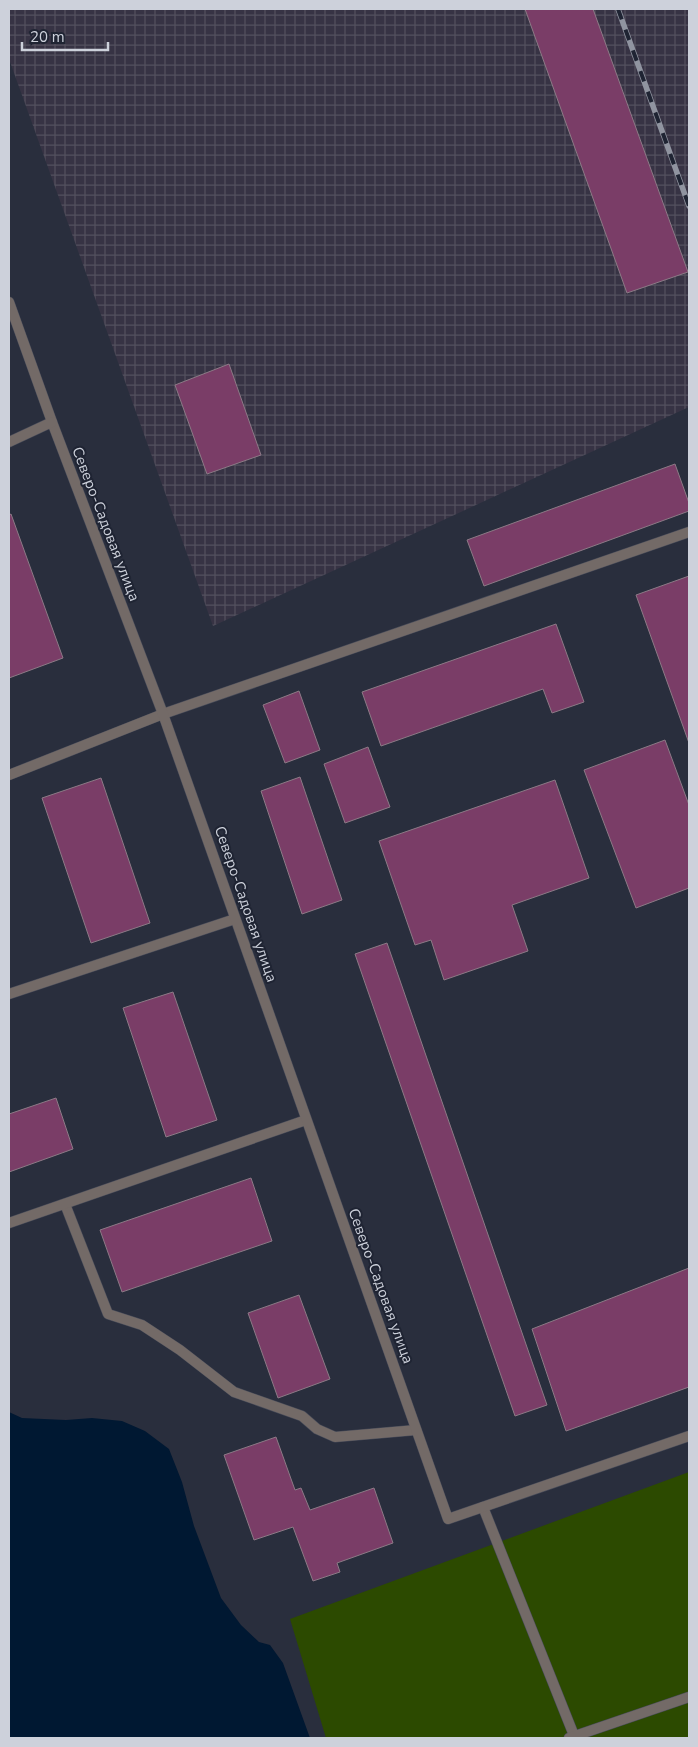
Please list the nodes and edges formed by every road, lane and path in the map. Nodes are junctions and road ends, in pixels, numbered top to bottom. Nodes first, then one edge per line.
1 (9, 302) edge
2 (52, 422) junction
3 (9, 442) edge
4 (689, 532) edge
5 (163, 714) junction
6 (9, 775) edge
7 (235, 919) junction
8 (9, 994) edge
9 (306, 1120) junction
10 (65, 1204) junction
11 (9, 1223) edge
12 (416, 1430) junction
13 (689, 1436) edge
14 (482, 1507) junction
15 (689, 1697) edge
16 (573, 1737) edge

1 - 2 street, Северо-Садовая улица
2 - 3 street
2 - 5 street, Северо-Садовая улица
4 - 5 street
5 - 6 street
5 - 7 street, Северо-Садовая улица
7 - 8 street
7 - 9 street, Северо-Садовая улица
9 - 10 street
9 - 12 street, Северо-Садовая улица
10 - 11 street
10 - 12 street
12 - 14 street, Северо-Садовая улица
13 - 14 street
14 - 16 street
15 - 16 street

